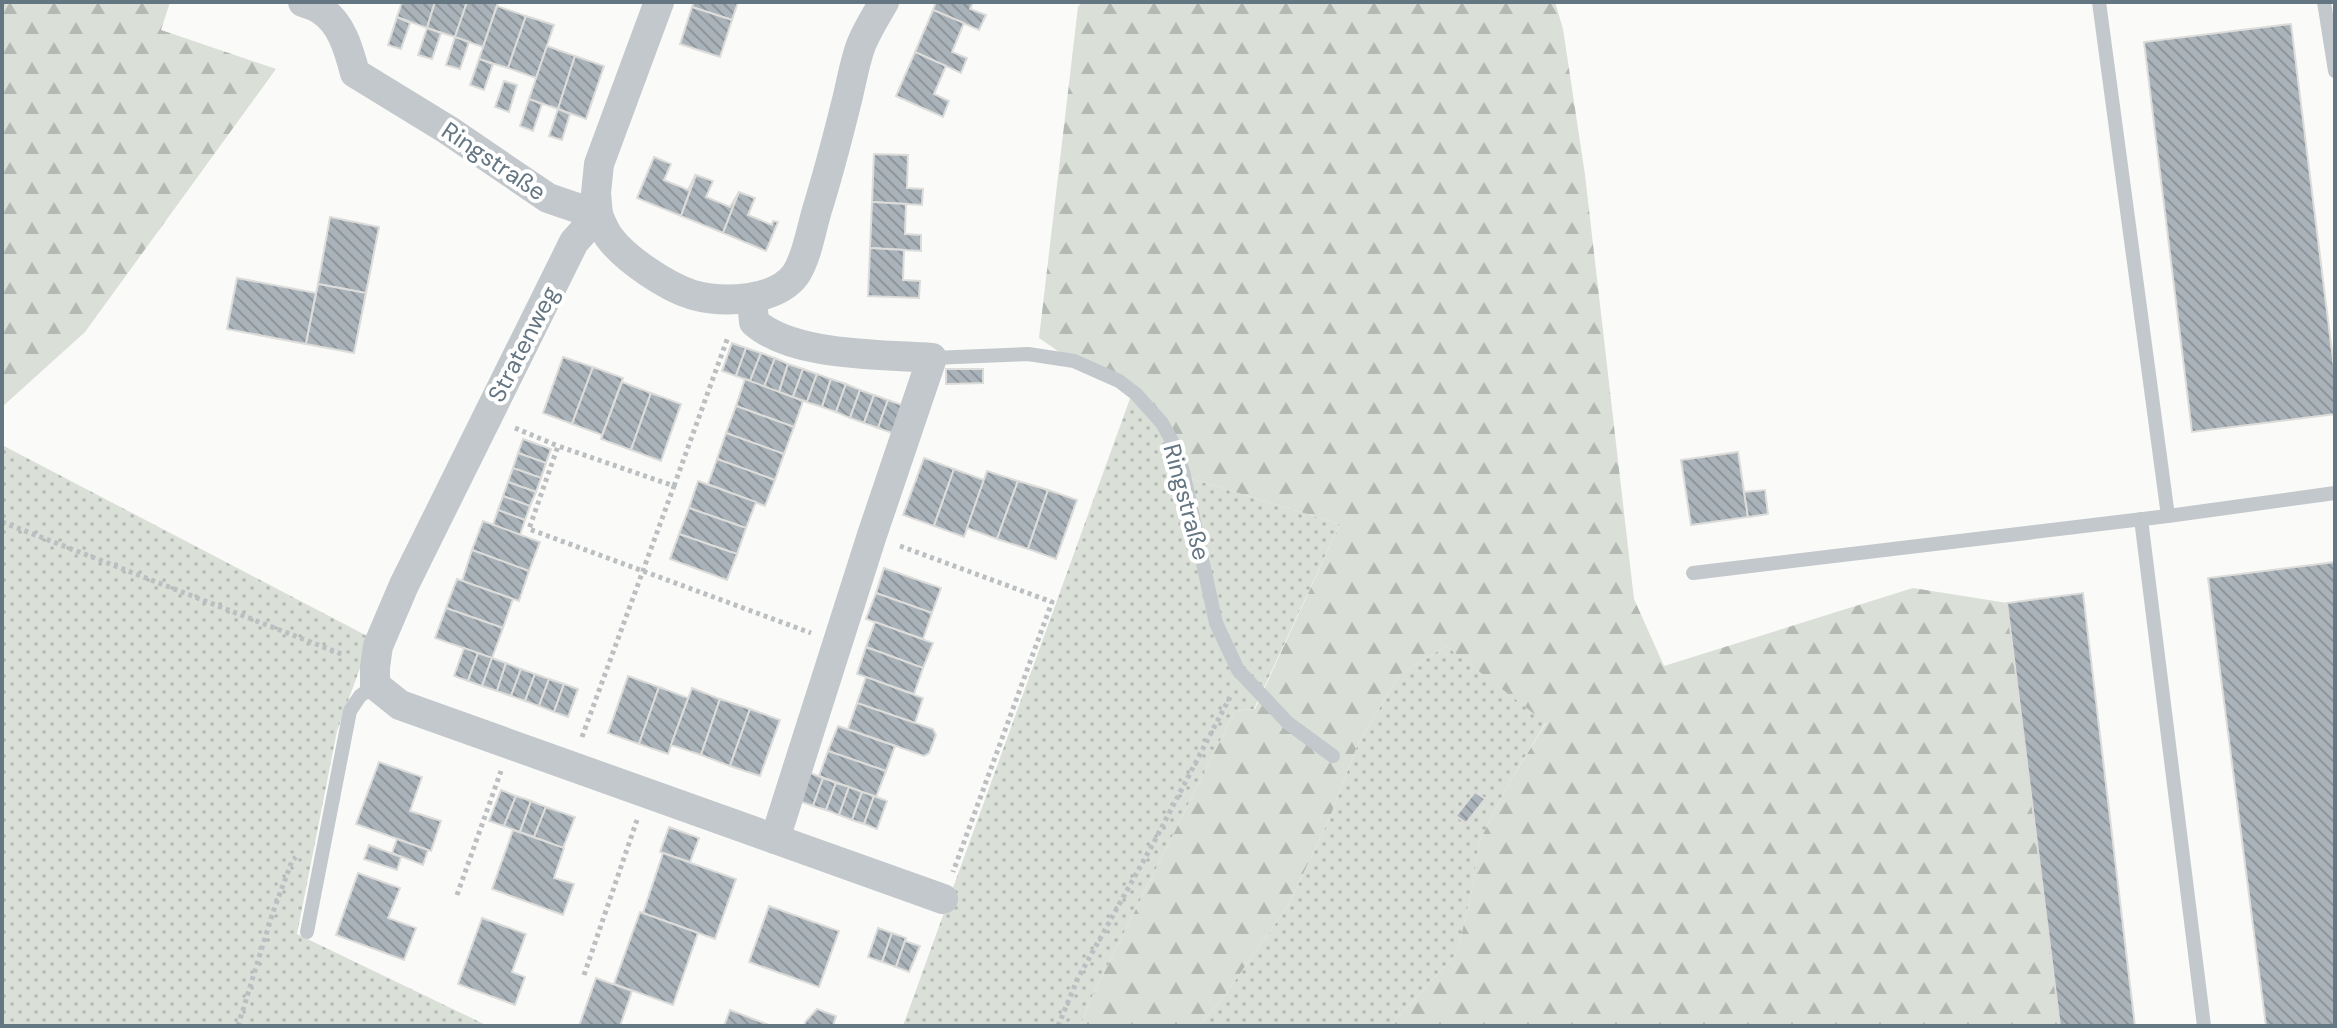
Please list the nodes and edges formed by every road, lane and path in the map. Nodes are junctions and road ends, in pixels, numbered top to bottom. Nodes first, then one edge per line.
1 (303, 2) edge
2 (659, 2) edge
3 (884, 2) edge
4 (2099, 2) edge
5 (2324, 2) edge
6 (2335, 71) edge
7 (598, 215) junction
8 (741, 299) junction
9 (932, 358) junction
10 (486, 417) junction
11 (558, 446) junction
12 (674, 486) junction
13 (2335, 493) edge
14 (2168, 516) junction
15 (2141, 519) junction
16 (2, 522) edge
17 (872, 535) junction
18 (643, 570) junction
19 (1693, 573) dead end
20 (838, 643) junction
21 (1242, 674) junction
22 (375, 676) junction
23 (510, 744) junction
24 (1333, 756) dead end
25 (571, 765) junction
26 (646, 793) junction
27 (329, 822) junction
28 (775, 839) junction
29 (457, 895) dead end
30 (943, 899) joint
31 (307, 932) dead end
32 (584, 975) dead end
33 (238, 1026) edge
34 (1058, 1026) edge
35 (2204, 1026) edge

1 - 7 street, Ringstraße
2 - 7 street
3 - 8 street
4 - 14 lane
5 - 6 lane
7 - 8 street
7 - 10 street, Stratenweg
8 - 9 street, Ringstraße
8 - 12 path
9 - 17 street
9 - 21 lane, Ringstraße
10 - 11 path
10 - 22 street, Stratenweg
11 - 12 path
11 - 18 path
12 - 18 path
13 - 14 lane
14 - 15 lane
15 - 19 lane
15 - 35 lane
16 - 22 path
17 - 20 street
17 - 30 path
18 - 20 path
18 - 25 path
20 - 28 street
21 - 24 lane, Ringstraße
21 - 34 path
22 - 23 street
22 - 27 lane, Stratenweg
23 - 25 street
23 - 29 path
25 - 26 street
26 - 28 street
26 - 32 path
27 - 31 lane, Stratenweg
27 - 33 path
28 - 30 street

